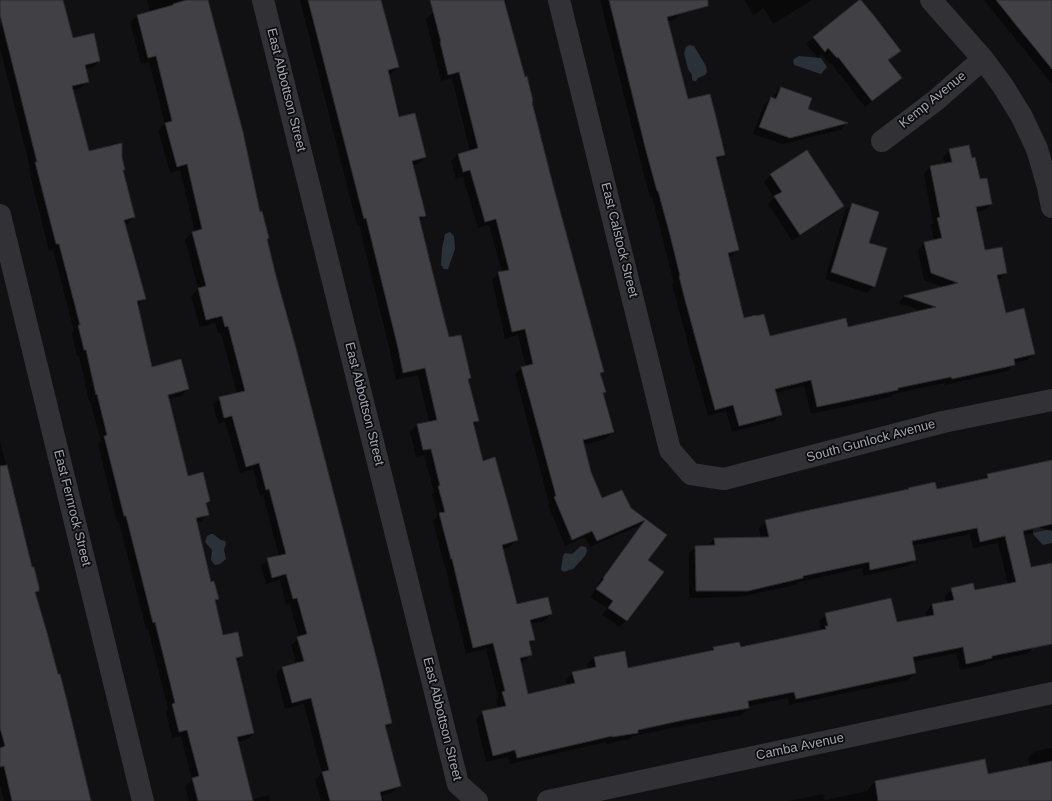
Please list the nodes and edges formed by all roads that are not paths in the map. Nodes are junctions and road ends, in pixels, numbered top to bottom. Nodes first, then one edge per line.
1 (264, 0) edge
2 (559, 0) edge
3 (931, 0) edge
4 (983, 59) junction
5 (882, 141) dead end
6 (1052, 207) edge
7 (0, 215) edge
8 (1052, 400) edge
9 (691, 474) joint
10 (1052, 693) edge
11 (143, 801) edge
12 (477, 801) edge
13 (548, 801) edge

1 - 12 street, East Abbottson Street
2 - 9 street, East Calstock Street
3 - 4 street
4 - 5 street, Kemp Avenue
4 - 6 street
7 - 11 street, East Fernrock Street
8 - 9 street, South Gunlock Avenue
10 - 13 street, Camba Avenue

